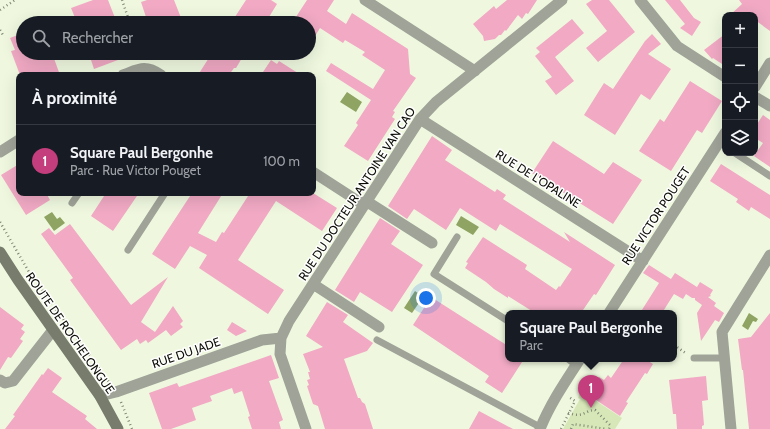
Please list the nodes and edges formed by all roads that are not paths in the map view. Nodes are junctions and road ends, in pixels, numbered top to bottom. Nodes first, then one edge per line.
1 (365, 0) edge
2 (562, 0) edge
3 (640, 0) edge
4 (770, 63) edge
5 (474, 71) junction
6 (131, 72) edge
7 (155, 72) edge
8 (722, 75) edge
9 (757, 84) edge
10 (758, 99) edge
11 (770, 106) edge
12 (420, 119) junction
13 (16, 142) edge
14 (722, 142) edge
15 (0, 152) edge
16 (740, 156) edge
17 (316, 174) edge
18 (770, 176) edge
19 (77, 196) edge
20 (162, 196) edge
21 (365, 203) junction
22 (72, 204) dead end
23 (457, 238) dead end
24 (432, 244) dead end
25 (128, 250) dead end
26 (0, 252) edge
27 (770, 256) edge
28 (643, 261) junction
29 (313, 284) junction
30 (611, 310) edge
31 (505, 319) edge
32 (379, 327) dead end
33 (52, 330) junction
34 (280, 338) junction
35 (377, 340) dead end
36 (694, 358) road end
37 (724, 358) junction
38 (574, 362) edge
39 (0, 380) edge
40 (100, 396) junction
41 (540, 428) edge
42 (118, 429) edge
43 (306, 429) edge
44 (731, 429) edge

1 - 5 street
2 - 5 street, RUE DU DOCTEUR ANTOINE VAN CAO
3 - 8 street
4 - 9 street
5 - 12 street, RUE DU DOCTEUR ANTOINE VAN CAO
6 - 7 street
10 - 11 street
12 - 21 street, RUE DU DOCTEUR ANTOINE VAN CAO
12 - 28 street, RUE DE L'OPALINE
13 - 15 street
14 - 28 street, RUE VICTOR POUGET
16 - 18 lane
17 - 21 street
19 - 22 lane
20 - 25 lane
21 - 24 street
21 - 29 street, RUE DU DOCTEUR ANTOINE VAN CAO
23 - 31 lane
26 - 33 main road, ROUTE DE ROCHELONGUE
27 - 37 street
28 - 30 street, RUE VICTOR POUGET
29 - 32 street
29 - 34 street, RUE DU DOCTEUR ANTOINE VAN CAO
33 - 39 street
33 - 40 main road, ROUTE DE ROCHELONGUE
34 - 40 street, RUE DU JADE
34 - 43 street
35 - 41 lane
36 - 37 lane
37 - 44 street
38 - 41 street
40 - 42 main road, ROUTE DE ROCHELONGUE

